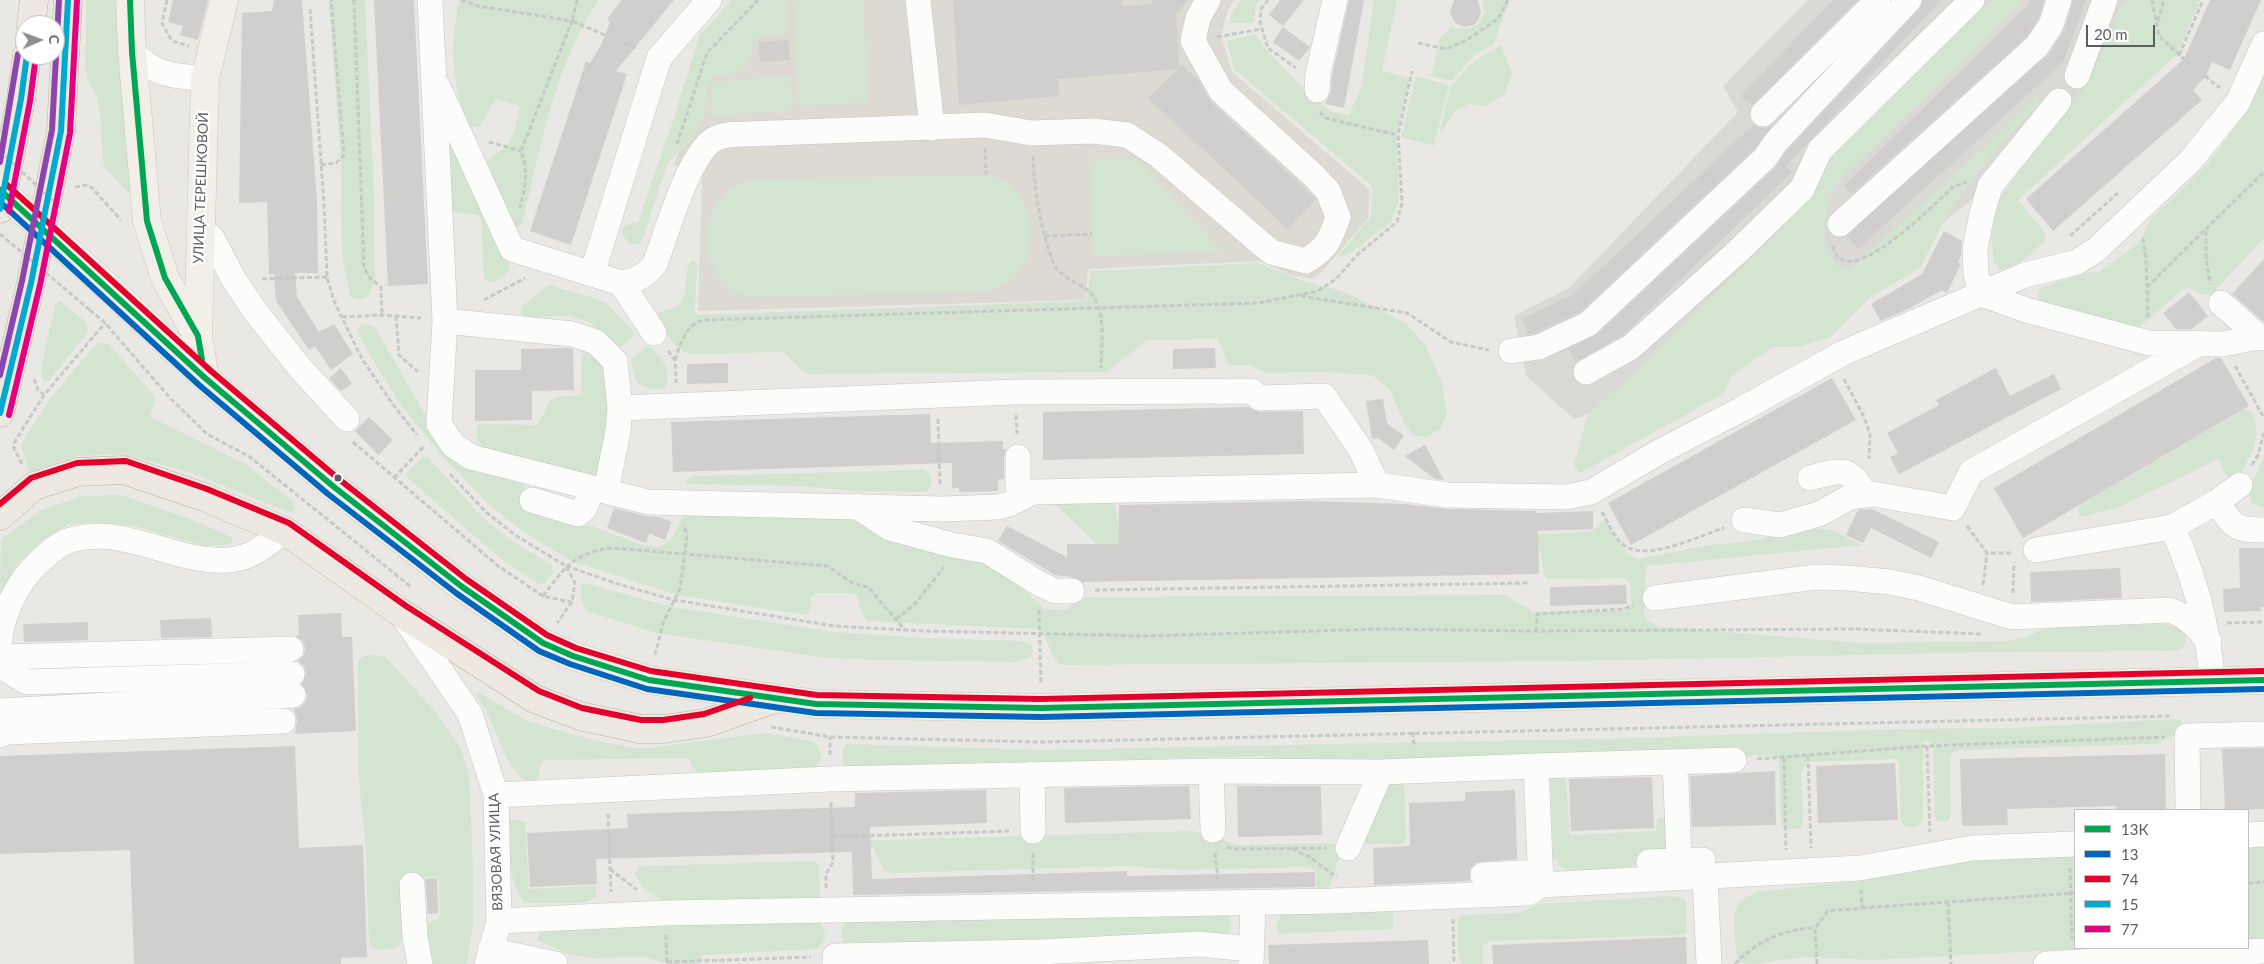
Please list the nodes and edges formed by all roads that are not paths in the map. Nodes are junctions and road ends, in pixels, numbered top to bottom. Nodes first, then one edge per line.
1 (34, 0) edge
2 (68, 0) edge
3 (130, 0) edge
4 (224, 0) edge
5 (430, 0) edge
6 (709, 0) edge
7 (918, 0) edge
8 (1208, 0) edge
9 (1335, 0) edge
10 (1878, 0) edge
11 (1909, 0) edge
12 (1972, 0) edge
13 (2059, 0) edge
14 (2105, 0) edge
15 (32, 15) edge
16 (2264, 44) edge
17 (132, 52) junction
18 (26, 65) edge
19 (432, 76) junction
20 (2077, 76) dead end
21 (205, 79) junction
22 (1317, 82) road end
23 (2059, 102) dead end
24 (1763, 114) dead end
25 (932, 128) junction
26 (0, 190) edge
27 (0, 209) edge
28 (1840, 224) road end
29 (200, 229) junction
30 (592, 274) junction
31 (621, 284) junction
32 (1982, 294) junction
33 (2220, 303) road end
34 (445, 320) junction
35 (198, 336) junction
36 (2262, 337) edge
37 (660, 341) road end
38 (2200, 343) junction
39 (1511, 351) road end
40 (1586, 372) dead end
41 (205, 378) junction
42 (620, 408) junction
43 (0, 413) edge
44 (347, 428) road end
45 (1018, 457) road end
46 (1810, 478) dead end
47 (1377, 485) junction
48 (2240, 485) road end
49 (599, 489) junction
50 (1869, 495) junction
51 (532, 500) dead end
52 (1018, 500) junction
53 (2217, 502) junction
54 (856, 506) junction
55 (0, 516) edge
56 (1744, 520) road end
57 (2172, 527) junction
58 (2264, 530) edge
59 (285, 531) junction
60 (2036, 550) dead end
61 (1072, 591) road end
62 (1655, 598) road end
63 (401, 613) junction
64 (2207, 632) junction
65 (1, 648) edge
66 (291, 649) dead end
67 (2212, 680) junction
68 (2264, 680) edge
69 (774, 699) junction
70 (0, 711) edge
71 (283, 722) dead end
72 (2264, 734) edge
73 (0, 735) edge
74 (1734, 760) road end
75 (1673, 762) junction
76 (1536, 766) junction
77 (1211, 771) junction
78 (1380, 772) junction
79 (1032, 774) junction
80 (496, 795) junction
81 (2188, 809) edge
82 (1033, 831) road end
83 (2264, 834) edge
84 (2249, 835) edge
85 (1217, 838) road end
86 (2074, 844) edge
87 (1348, 848) road end
88 (1973, 848) junction
89 (1679, 861) junction
90 (1649, 862) dead end
91 (1713, 871) junction
92 (1483, 875) dead end
93 (1541, 878) junction
94 (412, 886) dead end
95 (1253, 903) junction
96 (499, 921) junction
97 (2264, 951) edge
98 (1200, 954) edge
99 (1250, 956) edge
100 (489, 957) edge
101 (1039, 958) edge
102 (835, 960) edge
103 (2098, 962) edge
104 (420, 964) edge
105 (555, 964) edge
106 (1709, 964) edge
107 (2046, 964) edge

1 - 15 highway
2 - 43 highway
3 - 17 main road
4 - 21 main road, УЛИЦА ТЕРЕШКОВОЙ
5 - 19 street
6 - 30 street
7 - 25 street
8 - 25 street
9 - 22 street
10 - 24 street
11 - 39 street
12 - 40 street
13 - 28 street
14 - 20 street
16 - 32 street
17 - 21 street
17 - 35 main road
18 - 27 highway
19 - 30 street
19 - 34 street
21 - 29 main road, УЛИЦА ТЕРЕШКОВОЙ
23 - 32 street
25 - 31 street
26 - 41 main road, bridge
29 - 35 main road, УЛИЦА ТЕРЕШКОВОЙ
29 - 44 street
30 - 31 street
31 - 37 street
32 - 38 street
32 - 47 street
33 - 36 street
34 - 42 street
34 - 49 street
35 - 41 main road, УЛИЦА ТЕРЕШКОВОЙ
36 - 38 street
38 - 50 street
41 - 69 main road
42 - 47 street
42 - 49 street
45 - 52 street
46 - 50 street
47 - 52 street
48 - 53 street
49 - 51 street
49 - 54 street
50 - 56 street
52 - 54 street
53 - 57 street
53 - 58 street
54 - 61 street
55 - 59 highway
57 - 60 street
57 - 64 street
59 - 63 highway
59 - 65 street
62 - 64 street
63 - 69 highway
63 - 80 street, ВЯЗОВАЯ УЛИЦА
64 - 67 street
65 - 66 street
65 - 70 street
67 - 68 main road
67 - 69 main road
71 - 73 street
72 - 81 street
74 - 75 street
75 - 76 street
75 - 89 street
76 - 78 street
76 - 93 street
77 - 78 street
77 - 79 street
77 - 85 street
78 - 87 street
79 - 80 street
79 - 82 street
80 - 96 street, ВЯЗОВАЯ УЛИЦА
83 - 84 street
86 - 88 street
88 - 91 street
88 - 91 street
89 - 90 street
89 - 91 street
91 - 93 street
91 - 106 street
92 - 93 street
93 - 95 street
94 - 104 street
95 - 96 street
95 - 99 street
96 - 100 street, ВЯЗОВАЯ УЛИЦА
97 - 103 street
98 - 99 street
98 - 101 street
100 - 105 street
101 - 102 street
103 - 107 street

